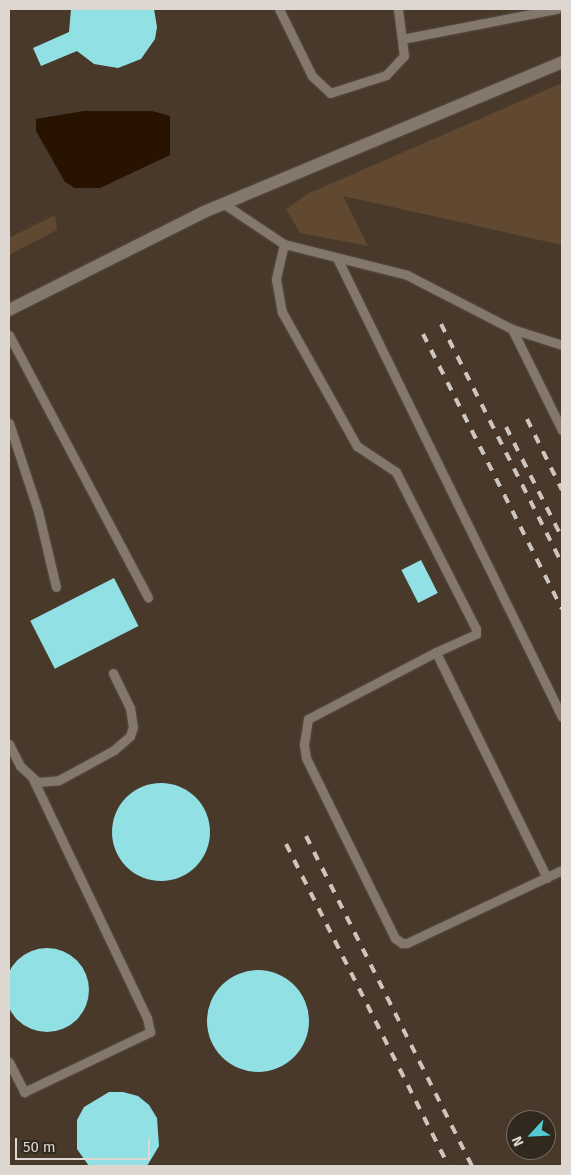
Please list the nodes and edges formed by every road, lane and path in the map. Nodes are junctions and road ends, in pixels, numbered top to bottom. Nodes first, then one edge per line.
1 (279, 9) edge
2 (398, 9) edge
3 (557, 9) edge
4 (402, 39) junction
5 (562, 62) edge
6 (224, 204) junction
7 (284, 244) junction
8 (337, 258) junction
9 (9, 310) edge
10 (512, 329) junction
11 (9, 335) edge
12 (562, 345) edge
13 (9, 423) edge
14 (562, 430) edge
15 (56, 587) dead end
16 (148, 598) dead end
17 (436, 652) junction
18 (113, 673) dead end
19 (562, 717) edge
20 (9, 744) edge
21 (33, 779) junction
22 (562, 870) edge
23 (547, 878) junction
24 (9, 1062) edge

1 - 4 lane
2 - 4 lane
3 - 4 lane
5 - 6 street
6 - 7 lane
6 - 9 street
7 - 8 lane
7 - 17 lane
8 - 10 lane
8 - 19 lane
10 - 12 lane
10 - 14 lane
11 - 16 lane
13 - 15 lane
17 - 23 lane
17 - 23 lane
18 - 21 lane
20 - 21 lane
21 - 24 lane
22 - 23 lane

